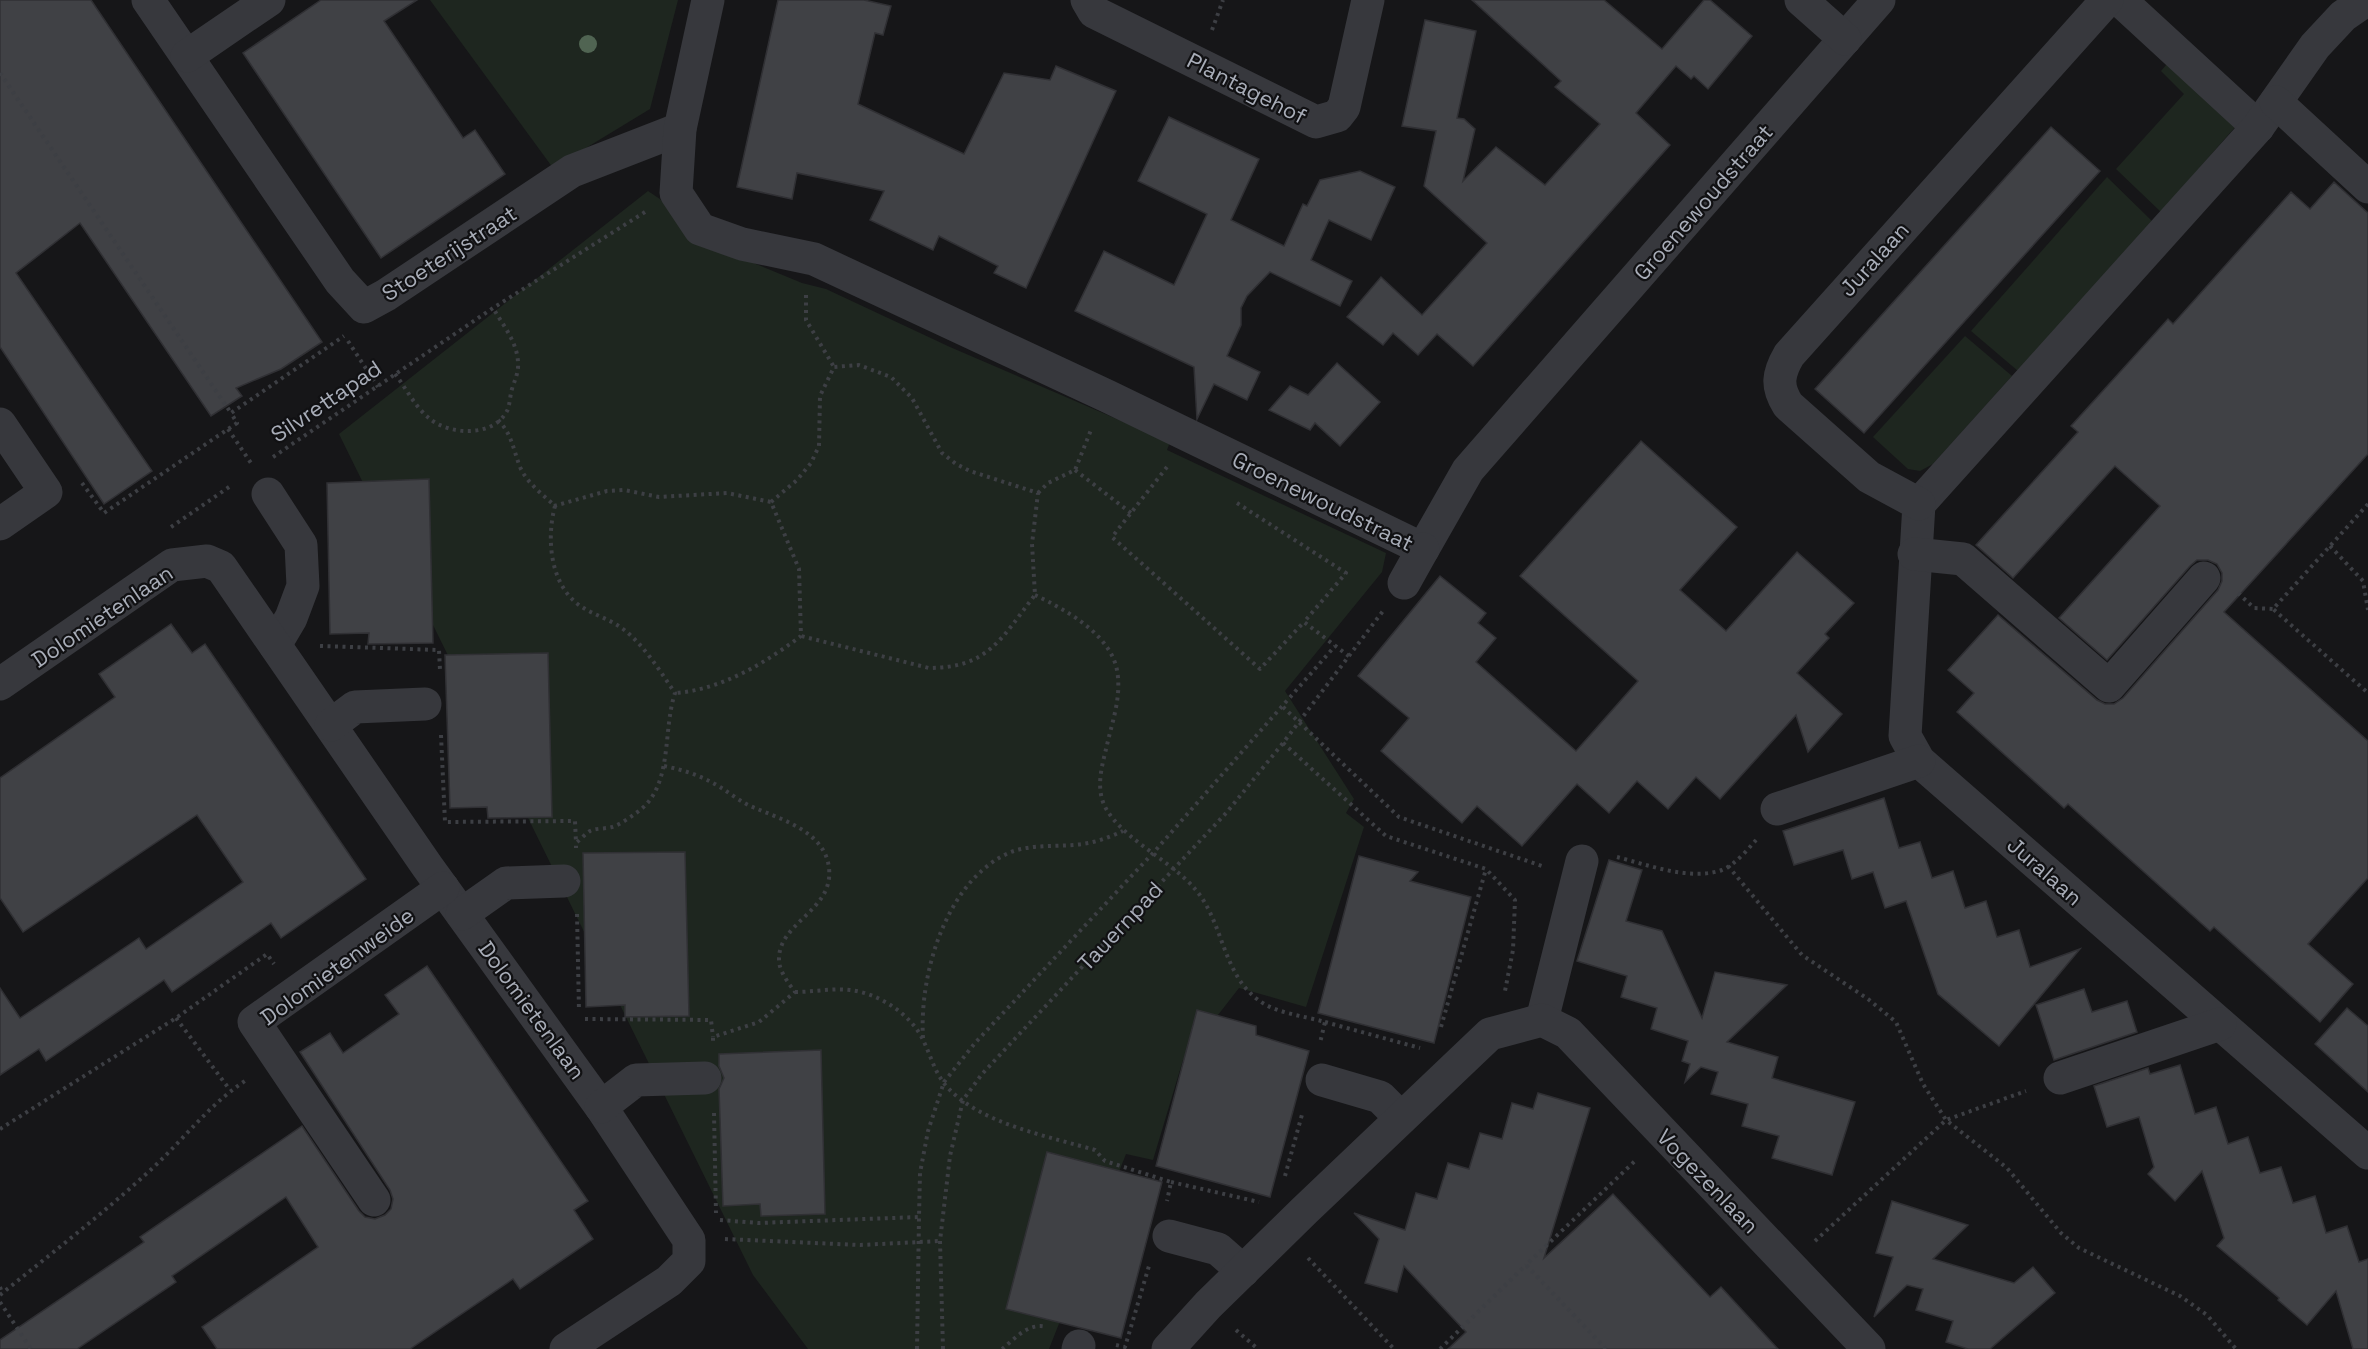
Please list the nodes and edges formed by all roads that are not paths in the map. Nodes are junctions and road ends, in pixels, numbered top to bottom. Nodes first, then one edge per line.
1 (148, 0) edge
2 (268, 0) edge
3 (708, 0) edge
4 (1087, 0) edge
5 (1368, 0) edge
6 (1802, 0) edge
7 (1879, 0) edge
8 (2107, 0) edge
9 (2120, 0) edge
10 (2366, 0) edge
11 (1845, 39) junction
12 (187, 56) junction
13 (2267, 115) junction
14 (680, 129) junction
15 (2368, 187) edge
16 (0, 424) edge
17 (263, 475) road end
18 (1919, 504) junction
19 (0, 524) edge
20 (1423, 549) junction
21 (1914, 554) junction
22 (2204, 578) dead end
23 (1404, 583) road end
24 (275, 645) junction
25 (0, 684) edge
26 (433, 704) road end
27 (331, 724) junction
28 (1919, 761) junction
29 (1777, 809) road end
30 (1579, 869) road end
31 (570, 881) road end
32 (443, 888) junction
33 (462, 914) junction
34 (1542, 1020) junction
35 (2220, 1024) junction
36 (709, 1078) road end
37 (2060, 1078) road end
38 (1317, 1079) road end
39 (601, 1107) junction
40 (1401, 1118) junction
41 (2368, 1152) edge
42 (374, 1200) dead end
43 (1164, 1234) road end
44 (1243, 1271) junction
45 (566, 1349) edge
46 (1168, 1349) edge
47 (1869, 1349) edge

1 - 12 street, Stoeterijstraat
2 - 12 street
3 - 14 street
4 - 5 street, Plantagehof
6 - 11 street
7 - 11 street, Groenewoudstraat
8 - 18 street, Juralaan
9 - 13 street
10 - 13 street
11 - 20 street, Groenewoudstraat
12 - 14 street, Stoeterijstraat
13 - 15 street
13 - 18 street
14 - 20 street, Groenewoudstraat
16 - 19 street
17 - 24 street
18 - 21 street, Juralaan
20 - 23 street
21 - 22 street
21 - 28 street, Juralaan
24 - 25 street, Dolomietenlaan
24 - 27 street, Dolomietenlaan
26 - 27 street
27 - 32 street, Dolomietenlaan
28 - 29 street
28 - 35 street, Juralaan
30 - 34 street
31 - 33 street
32 - 33 street, Dolomietenlaan
32 - 42 street, Dolomietenweide
33 - 39 street, Dolomietenlaan
34 - 40 street
34 - 47 street, Vogezenlaan
35 - 37 street
35 - 41 street, Juralaan
36 - 39 street
38 - 40 street
39 - 45 street, Dolomietenlaan
40 - 44 street
43 - 44 street
44 - 46 street

